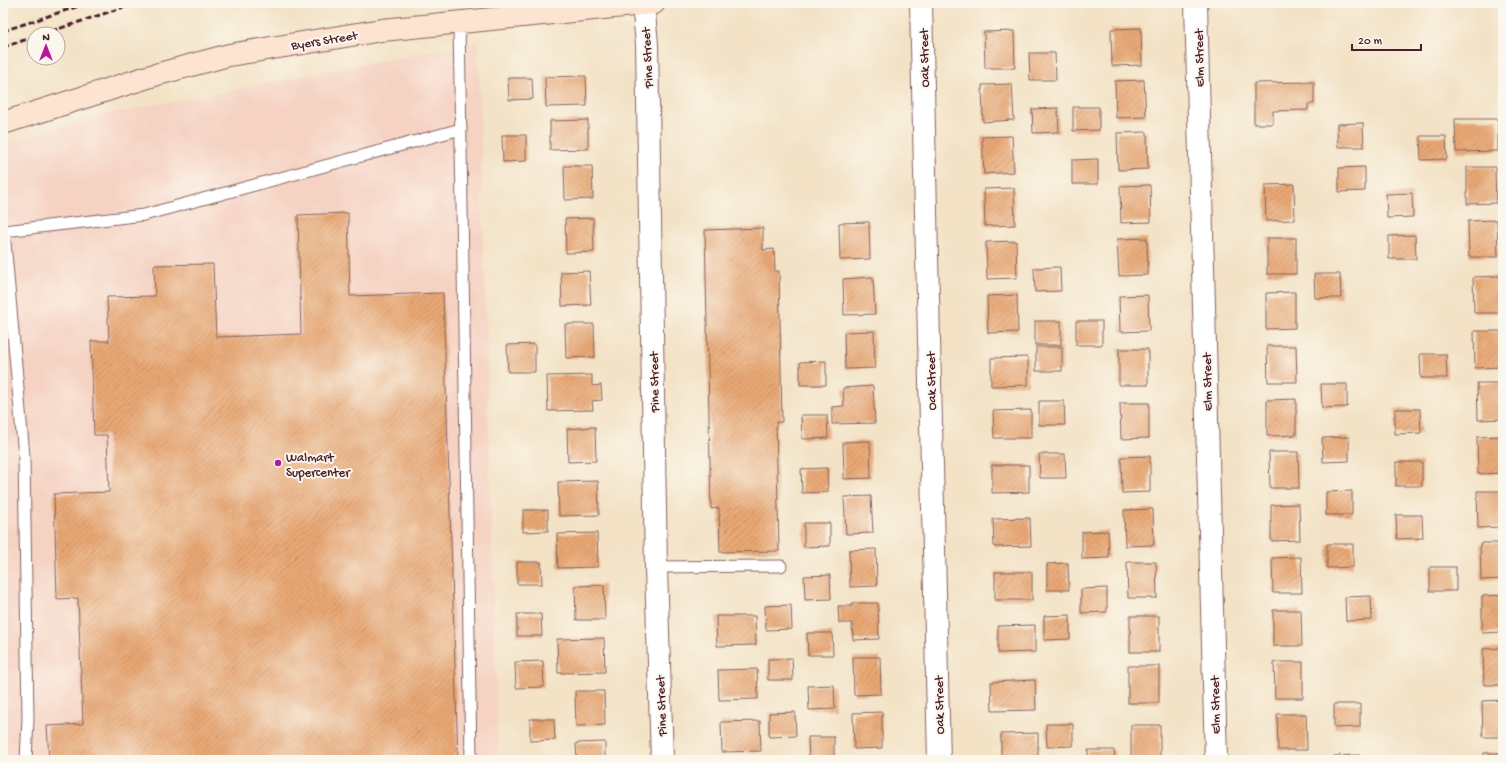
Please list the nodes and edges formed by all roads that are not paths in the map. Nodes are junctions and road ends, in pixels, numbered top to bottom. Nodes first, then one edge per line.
1 (921, 3) edge
2 (1196, 3) edge
3 (648, 4) edge
4 (459, 22) junction
5 (3, 123) edge
6 (461, 129) junction
7 (781, 566) dead end
8 (656, 567) junction
9 (26, 760) edge
10 (471, 760) edge
11 (662, 760) edge
12 (939, 760) edge
13 (1216, 760) edge

1 - 12 street, Oak Street
2 - 13 street, Elm Street
3 - 4 street, Byers Street
3 - 8 street, Pine Street
4 - 5 street, Byers Street
4 - 6 lane
6 - 9 lane
6 - 10 lane
7 - 8 lane
8 - 11 street, Pine Street

